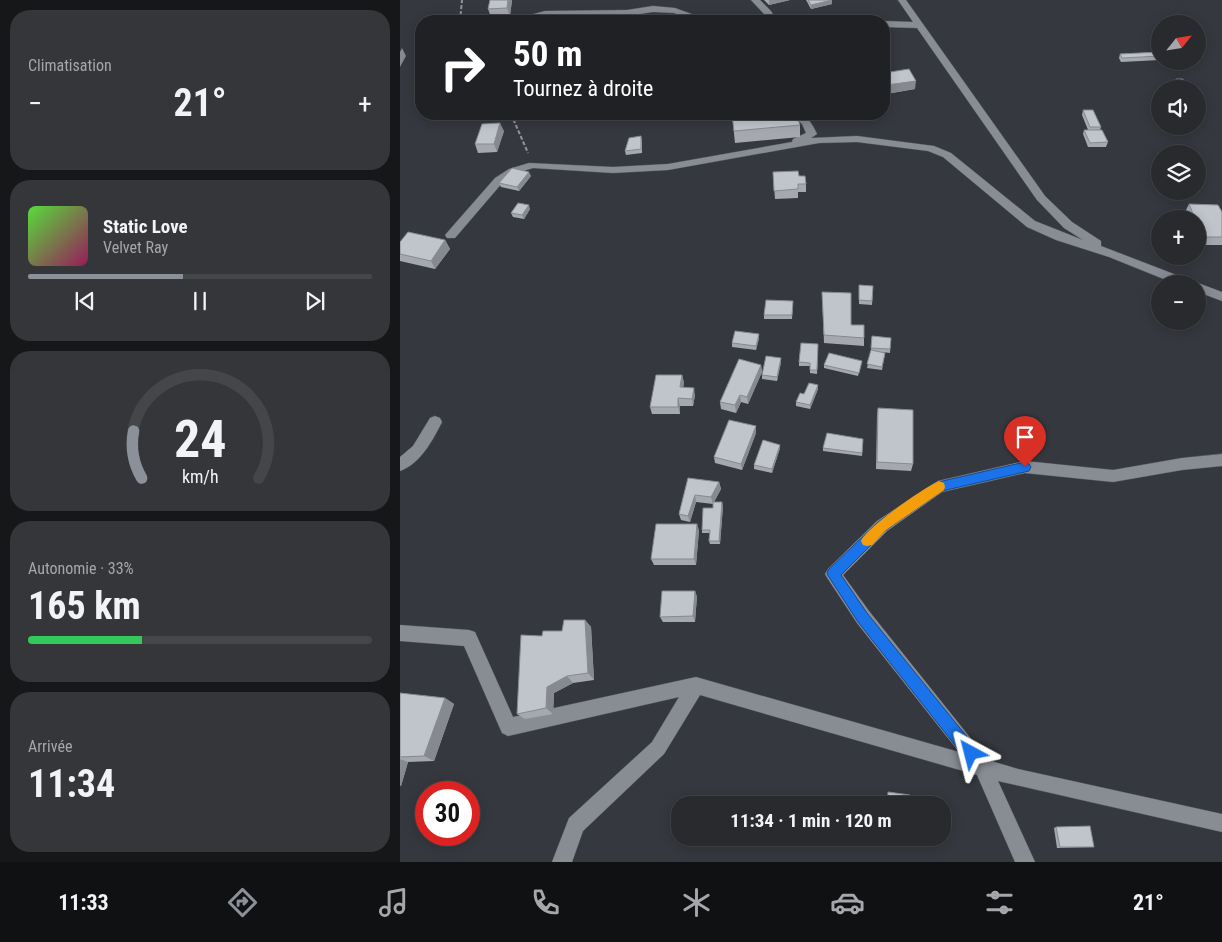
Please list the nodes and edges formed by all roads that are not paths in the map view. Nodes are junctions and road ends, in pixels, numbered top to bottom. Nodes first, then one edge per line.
1 (755, 0) edge
2 (902, 0) edge
3 (540, 15) edge
4 (688, 15) edge
5 (769, 15) edge
6 (890, 24) edge
7 (919, 25) junction
8 (804, 120) edge
9 (787, 146) junction
10 (450, 235) dead end
11 (1113, 254) junction
12 (1166, 275) edge
13 (1206, 291) edge
14 (1222, 297) edge
15 (435, 422) dead end
16 (1222, 460) edge
17 (400, 465) edge
18 (400, 633) edge
19 (696, 685) junction
20 (983, 768) junction
21 (1222, 823) edge
22 (562, 862) edge
23 (1025, 862) edge

1 - 5 street
2 - 7 street
3 - 4 street
6 - 7 street
7 - 11 street
8 - 9 street
9 - 10 street
9 - 11 street
11 - 12 street
13 - 14 street
15 - 17 street
16 - 20 street
18 - 19 street
19 - 20 street
19 - 22 street
20 - 21 street
20 - 23 street

